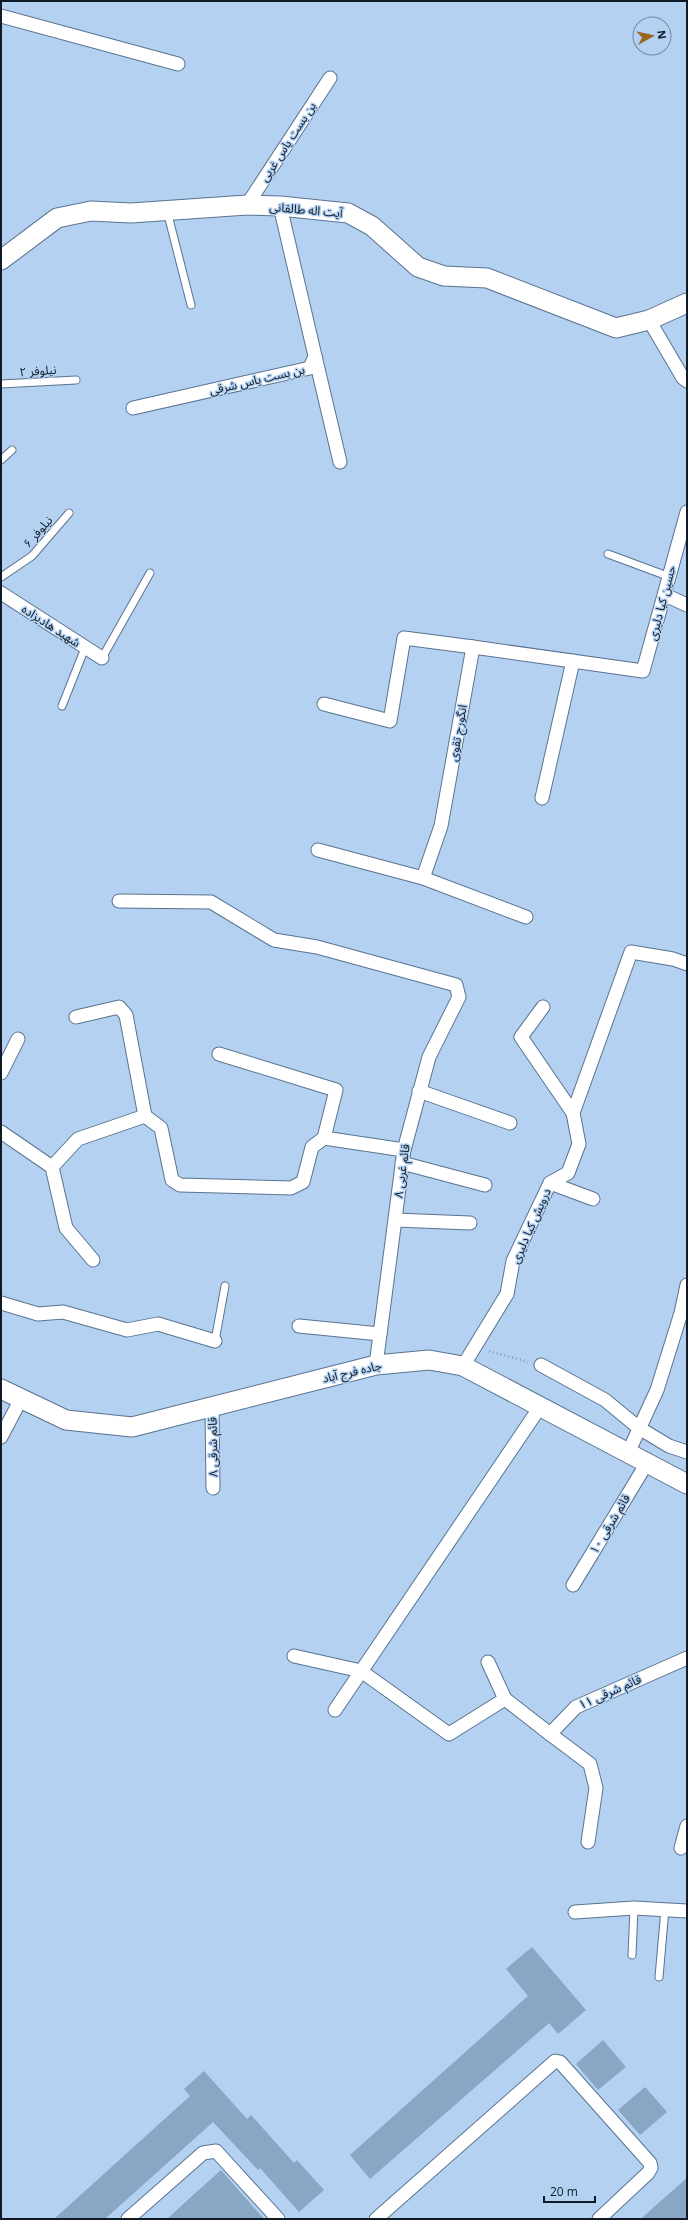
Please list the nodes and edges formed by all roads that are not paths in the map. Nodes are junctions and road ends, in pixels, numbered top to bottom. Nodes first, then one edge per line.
1 (1, 16) edge
2 (178, 64) dead end
3 (330, 78) dead end
4 (247, 205) junction
5 (280, 206) junction
6 (167, 211) junction
7 (1, 260) edge
8 (687, 303) edge
9 (191, 305) dead end
10 (649, 320) junction
11 (315, 356) junction
12 (76, 380) dead end
13 (687, 381) edge
14 (1, 384) edge
15 (133, 408) dead end
16 (12, 450) dead end
17 (1, 460) edge
18 (340, 462) dead end
19 (69, 512) dead end
20 (687, 512) edge
21 (608, 554) dead end
22 (150, 573) dead end
23 (1, 577) edge
24 (670, 578) junction
25 (1, 593) edge
26 (665, 595) junction
27 (687, 605) edge
28 (473, 647) junction
29 (85, 648) junction
30 (102, 658) joint
31 (573, 661) junction
32 (324, 704) dead end
33 (62, 706) dead end
34 (542, 798) dead end
35 (318, 850) dead end
36 (423, 878) junction
37 (119, 901) dead end
38 (526, 917) dead end
39 (687, 964) edge
40 (543, 1007) dead end
41 (76, 1017) dead end
42 (18, 1039) dead end
43 (219, 1054) dead end
44 (1, 1073) edge
45 (419, 1091) junction
46 (573, 1113) junction
47 (145, 1116) junction
48 (510, 1123) dead end
49 (1, 1132) edge
50 (324, 1138) junction
51 (403, 1156) junction
52 (52, 1167) junction
53 (550, 1183) junction
54 (485, 1185) dead end
55 (594, 1199) dead end
56 (396, 1220) junction
57 (470, 1223) dead end
58 (93, 1260) dead end
59 (687, 1285) edge
60 (225, 1286) dead end
61 (1, 1303) edge
62 (684, 1314) edge
63 (299, 1326) dead end
64 (380, 1334) junction
65 (215, 1341) joint
66 (376, 1365) junction
67 (541, 1365) road end
68 (463, 1366) junction
69 (1, 1390) edge
70 (21, 1399) junction
71 (212, 1406) junction
72 (540, 1407) junction
73 (639, 1428) junction
74 (1, 1437) edge
75 (687, 1452) edge
76 (628, 1454) junction
77 (647, 1463) junction
78 (687, 1484) edge
79 (214, 1488) dead end
80 (573, 1585) dead end
81 (294, 1656) dead end
82 (687, 1658) edge
83 (488, 1662) dead end
84 (361, 1671) junction
85 (505, 1699) junction
86 (335, 1710) dead end
87 (550, 1734) junction
88 (687, 1826) edge
89 (588, 1842) dead end
90 (681, 1848) dead end
91 (634, 1908) junction
92 (665, 1909) junction
93 (687, 1911) edge
94 (575, 1912) dead end
95 (632, 1955) dead end
96 (659, 1978) dead end
97 (128, 2219) edge
98 (278, 2219) edge
99 (376, 2219) edge
100 (599, 2219) edge

1 - 2 street
3 - 4 street, بن بست یاس غربی
4 - 5 street, آیت اله طالقانی
4 - 6 street, آیت اله طالقانی
5 - 10 street, آیت اله طالقانی
5 - 11 street, بن بست یاس شرقی
6 - 7 street, آیت اله طالقانی
6 - 9 lane
8 - 10 street, آیت اله طالقانی
10 - 13 street
11 - 15 street, بن بست یاس شرقی
11 - 18 street
12 - 14 lane, نیلوفر ۲
16 - 17 lane
19 - 23 lane, نیلوفر ۶
20 - 24 street, حسین کیا دلیری
21 - 24 lane
22 - 30 lane
24 - 26 street, حسین کیا دلیری
25 - 29 street, شهید هادیزاده
26 - 27 street
26 - 31 street, حسین کیا دلیری
28 - 31 street
28 - 32 street
28 - 36 street, انگورج تقوی
29 - 30 street, شهید هادیزاده
29 - 33 lane
31 - 34 street
35 - 36 street
36 - 38 street
37 - 45 street, قائم غربی ۸
39 - 46 street
40 - 46 street
41 - 47 street
42 - 44 street
43 - 50 street
45 - 48 street
45 - 51 street, قائم غربی ۸
46 - 53 street, درویش کیا دلیری
47 - 50 street
47 - 52 street
49 - 52 street
50 - 51 street
51 - 54 street
51 - 56 street, قائم غربی ۸
52 - 58 street
53 - 55 street
53 - 68 street, درویش کیا دلیری
56 - 57 street
56 - 64 street, قائم غربی ۸
59 - 62 street
60 - 65 lane
61 - 65 street
62 - 73 street
63 - 64 street
64 - 66 street, قائم غربی ۸
66 - 68 street, جاده فرج آباد
66 - 71 street, جاده فرج آباد
67 - 73 street
68 - 72 street, جاده فرج آباد
69 - 70 street, جاده فرج آباد
70 - 71 street, جاده فرج آباد
70 - 74 street
71 - 79 street, قائم شرقی ۸
72 - 76 street, جاده فرج آباد
72 - 84 street
73 - 75 street
73 - 76 street
76 - 77 street, جاده فرج آباد
77 - 78 street, جاده فرج آباد
77 - 80 street, قائم شرقی ۱۰
81 - 84 street
82 - 87 street, قائم شرقی ۱۱
83 - 85 street
84 - 85 street
84 - 86 street
85 - 87 street
87 - 89 street
88 - 90 street
91 - 92 street
91 - 94 street
91 - 95 lane
92 - 93 street
92 - 96 lane
97 - 98 street
99 - 100 street

